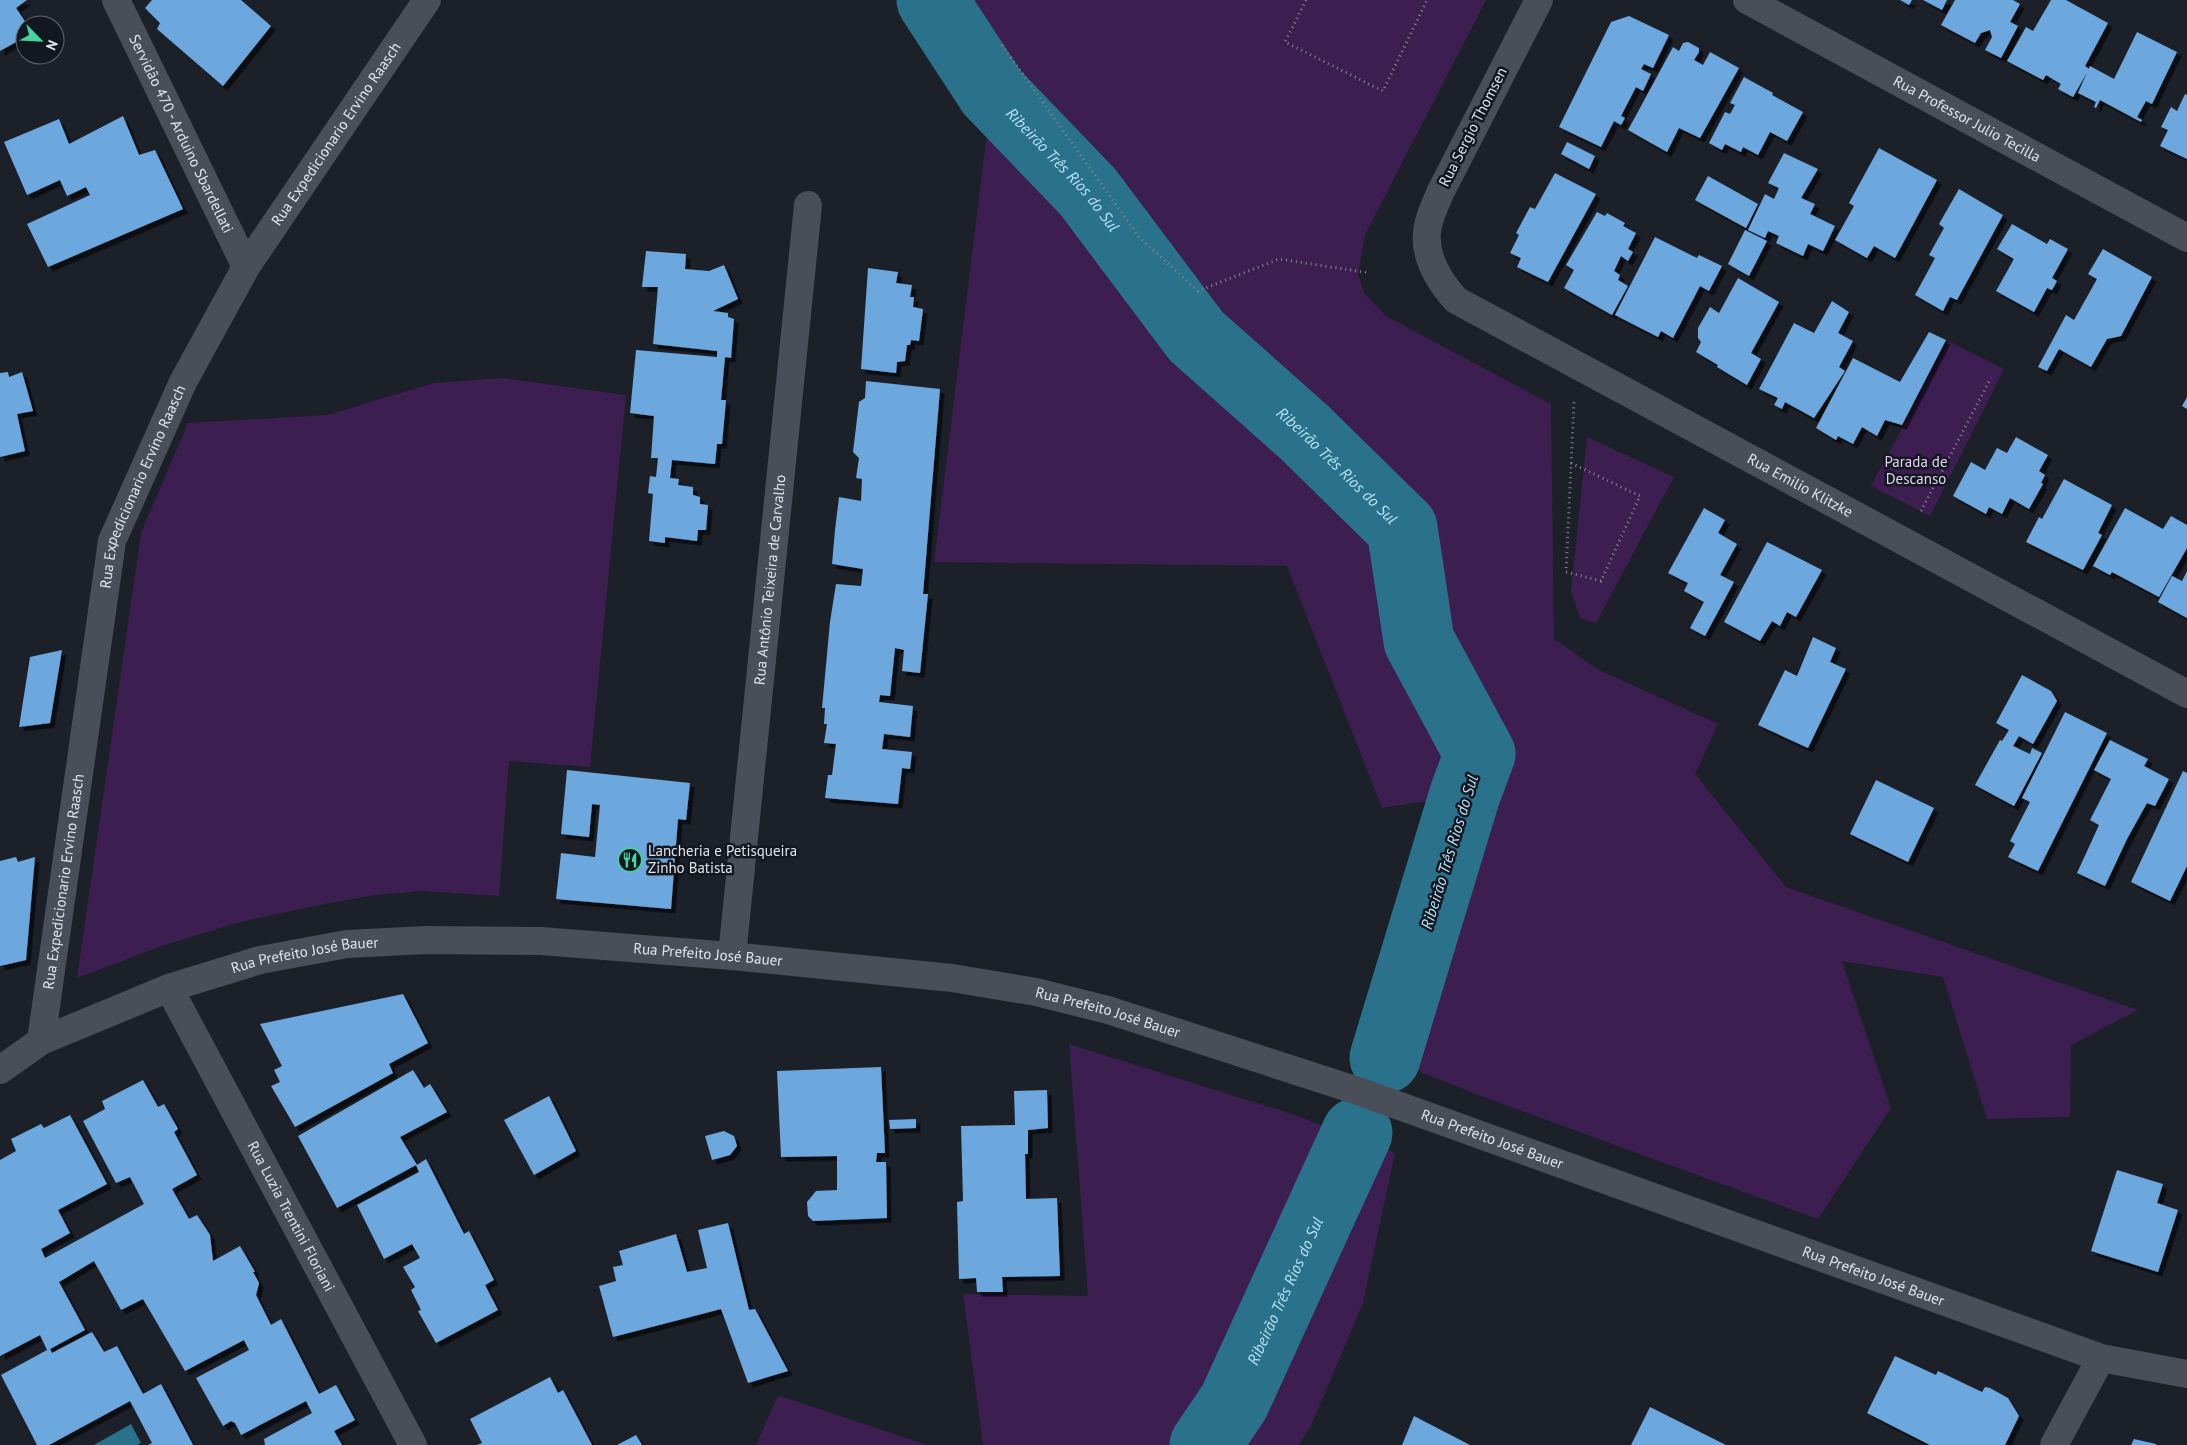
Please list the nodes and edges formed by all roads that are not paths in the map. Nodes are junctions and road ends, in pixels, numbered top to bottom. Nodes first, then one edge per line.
1 (116, 0) edge
2 (427, 0) edge
3 (1539, 0) edge
4 (1747, 0) edge
5 (808, 205) dead end
6 (2187, 238) edge
7 (1430, 260) joint
8 (246, 267) junction
9 (2187, 694) edge
10 (732, 956) junction
11 (169, 988) junction
12 (41, 1042) junction
13 (0, 1070) edge
14 (2100, 1358) junction
15 (2187, 1374) edge
16 (413, 1445) edge
17 (2054, 1445) edge

1 - 8 street, Servidão 470 - Arduino Sbardellati
2 - 8 street, Rua Expedicionario Ervino Raasch
3 - 7 street, Rua Sergio Thomsen
4 - 6 street, Rua Professor Julio Tecilla
5 - 10 street, Rua Antônio Teixeira de Carvalho
7 - 9 street, Rua Emilio Klitzke
8 - 12 street, Rua Expedicionario Ervino Raasch
10 - 11 street, Rua Prefeito José Bauer
10 - 14 street, Rua Prefeito José Bauer
11 - 12 street, Rua Prefeito José Bauer
11 - 16 street, Rua Luzia Trentini Floriani
12 - 13 street, Rua Prefeito José Bauer
14 - 15 street, Rua Prefeito José Bauer
14 - 17 street

